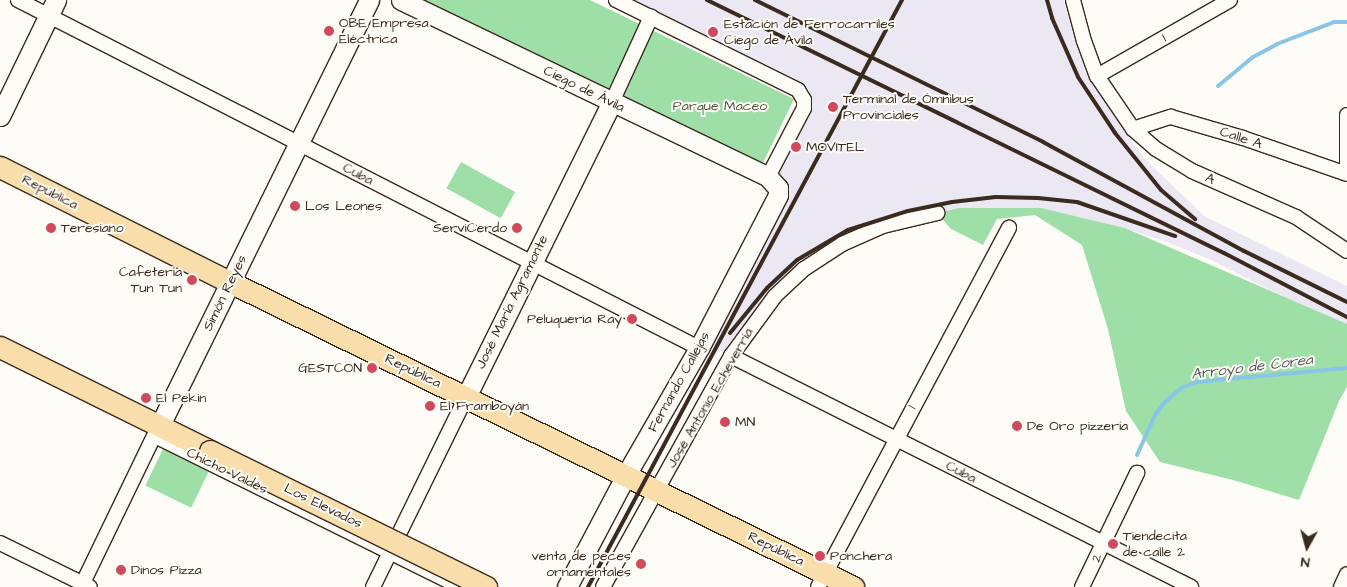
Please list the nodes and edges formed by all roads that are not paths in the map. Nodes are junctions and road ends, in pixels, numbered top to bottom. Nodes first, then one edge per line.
1 (18, 0) edge
2 (369, 0) edge
3 (401, 0) edge
4 (616, 0) edge
5 (1073, 0) edge
6 (1230, 0) edge
7 (52, 8) edge
8 (651, 17) junction
9 (1097, 76) junction
10 (612, 102) junction
11 (1347, 115) edge
12 (0, 116) edge
13 (1133, 129) junction
14 (298, 143) junction
15 (0, 167) edge
16 (1347, 167) edge
17 (1347, 174) edge
18 (768, 177) junction
19 (937, 213) dead end
20 (1009, 228) dead end
21 (1347, 252) edge
22 (532, 262) junction
23 (230, 282) junction
24 (0, 347) edge
25 (699, 348) junction
26 (731, 356) junction
27 (466, 397) junction
28 (157, 431) junction
29 (896, 439) junction
30 (1137, 474) dead end
31 (626, 475) junction
32 (656, 490) junction
33 (0, 543) edge
34 (1104, 544) junction
35 (390, 552) junction
36 (1347, 574) edge
37 (821, 580) edge
38 (85, 586) edge
39 (372, 587) edge
40 (460, 587) edge
41 (486, 587) edge
42 (567, 587) edge
43 (603, 587) edge
44 (853, 587) edge
45 (1082, 587) edge
46 (1191, 587) edge
47 (1340, 587) edge

1 - 7 street, Cuba
2 - 14 street, Simón Reyes
3 - 10 street, Ciego de Ávila
4 - 8 street
5 - 9 street
6 - 9 street, 1
7 - 12 street
7 - 14 street, Cuba
8 - 10 street, José María Agramonte
8 - 18 street
9 - 13 street, A
10 - 18 street, Ciego de Ávila
10 - 22 street, José María Agramonte
11 - 16 street
13 - 17 street, Calle A
13 - 21 street, A
14 - 22 street, Cuba
14 - 23 street, Simón Reyes
15 - 23 main road, República
18 - 25 street, Fernando Callejas
19 - 26 street, José Antonio Echeverría
20 - 29 street, 1
22 - 25 street, Cuba
22 - 27 street, José María Agramonte
23 - 27 main road, República
23 - 28 street, Simón Reyes
24 - 28 main road, Los Elevados
25 - 31 street, Fernando Callejas
26 - 29 street, Cuba
26 - 32 street, José Antonio Echeverría
27 - 31 main road, República
27 - 35 street, José María Agramonte
28 - 35 street, Chicho Valdés
28 - 38 street, Simón Reyes
28 - 41 main road, Los Elevados, bridge
29 - 34 street, Cuba
29 - 37 street, 1
30 - 34 street, 2
31 - 32 main road, República
31 - 42 street, Fernando Callejas
32 - 37 main road, República
32 - 43 street, José Antonio Echeverría
33 - 38 street
34 - 45 street, 2
34 - 46 street, Cuba
35 - 39 street, José María Agramonte
35 - 40 street, Chicho Valdés
36 - 47 street
37 - 44 main road, República

